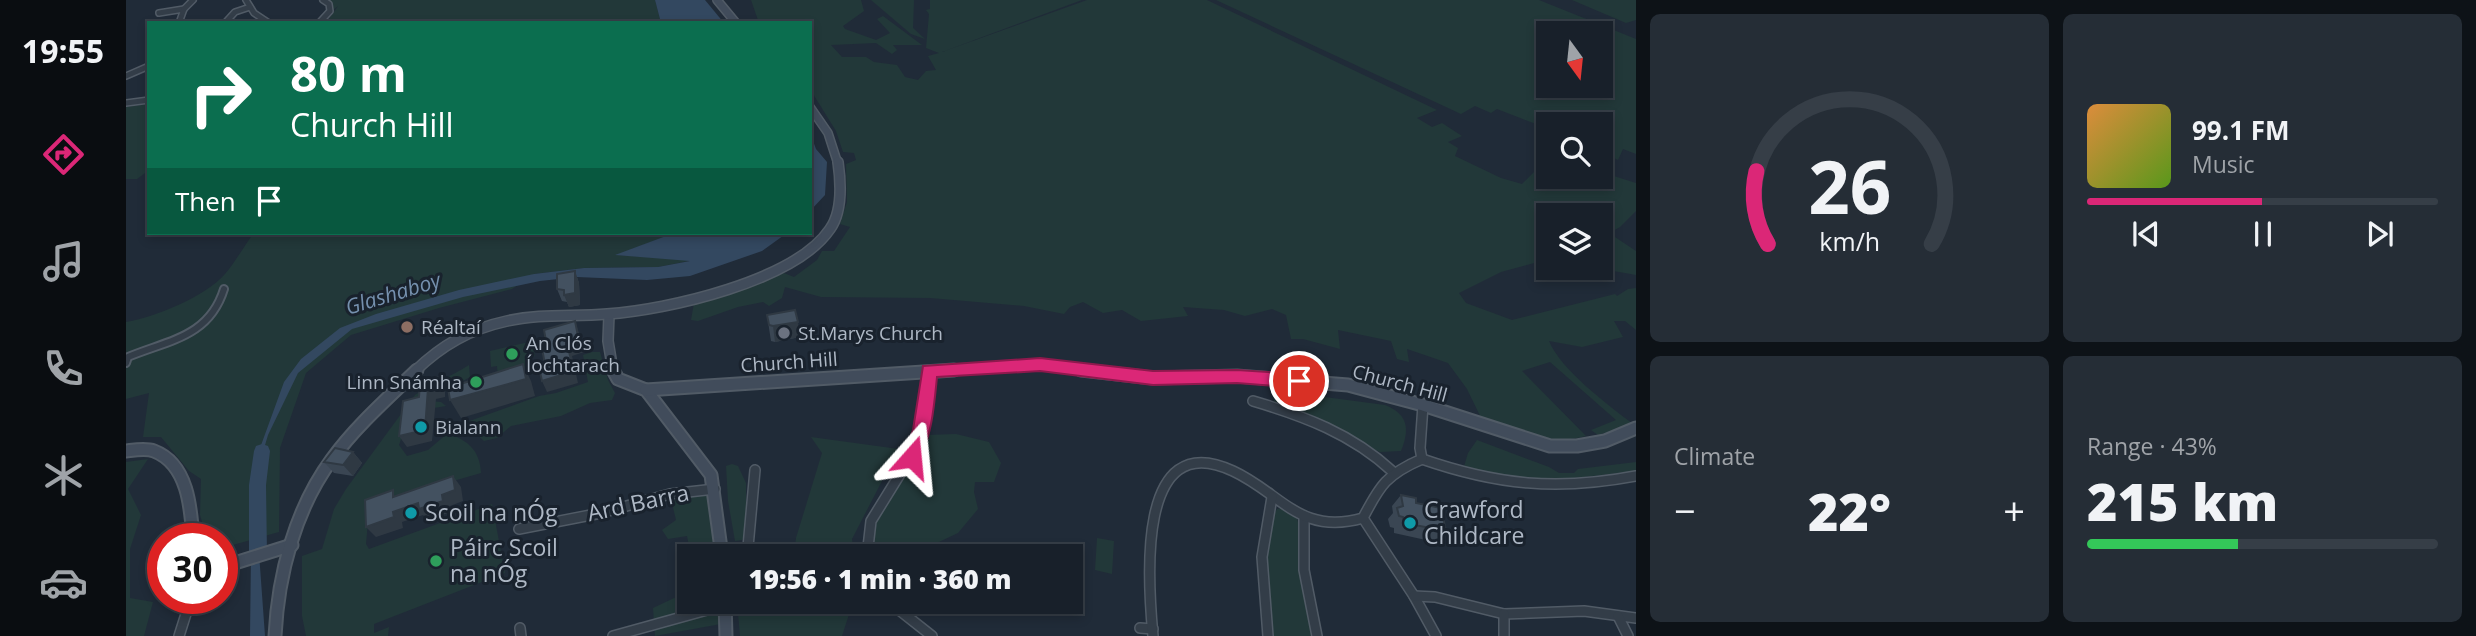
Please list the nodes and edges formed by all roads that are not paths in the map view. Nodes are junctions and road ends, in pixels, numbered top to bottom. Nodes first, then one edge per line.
1 (193, 0) edge
2 (246, 0) edge
3 (323, 0) edge
4 (717, 0) edge
5 (250, 7) junction
6 (184, 9) junction
7 (159, 13) dead end
8 (180, 21) edge
9 (227, 21) edge
10 (267, 21) edge
11 (321, 21) edge
12 (734, 21) edge
13 (147, 67) edge
14 (126, 76) edge
15 (147, 100) edge
16 (126, 103) edge
17 (812, 109) edge
18 (225, 289) dead end
19 (609, 315) junction
20 (126, 363) edge
21 (929, 371) junction
22 (646, 390) junction
23 (1270, 395) dead end
24 (1254, 401) dead end
25 (1267, 405) junction
26 (1423, 405) junction
27 (1636, 428) edge
28 (126, 451) edge
29 (1422, 459) junction
30 (755, 470) dead end
31 (1392, 471) junction
32 (1636, 476) edge
33 (715, 489) junction
34 (1272, 498) junction
35 (1304, 516) junction
36 (1363, 518) junction
37 (192, 523) edge
38 (519, 529) dead end
39 (721, 544) edge
40 (748, 544) edge
41 (868, 544) edge
42 (292, 545) junction
43 (238, 561) edge
44 (1414, 596) junction
45 (186, 614) edge
46 (690, 614) edge
47 (725, 614) edge
48 (904, 614) edge
49 (1504, 614) junction
50 (1618, 616) junction
51 (1636, 618) edge
52 (1139, 628) dead end
53 (1153, 633) edge
54 (179, 634) edge
55 (275, 636) edge
56 (613, 636) edge
57 (726, 636) edge
58 (932, 636) edge
59 (1268, 636) edge
60 (1317, 636) edge
61 (1436, 636) edge
62 (1504, 636) edge
63 (1628, 636) edge

1 - 6 street
2 - 5 street
3 - 11 street
4 - 12 street
5 - 9 street
5 - 10 street
6 - 7 street
6 - 8 street
13 - 14 street
15 - 16 street
17 - 19 street
18 - 20 street
19 - 22 street
19 - 42 street
21 - 22 street, Church Hill
21 - 26 street, Church Hill
21 - 41 street
22 - 33 street
23 - 25 street
24 - 25 street
25 - 31 street
26 - 27 street, Church Hill
26 - 29 street
28 - 37 street
29 - 31 street
29 - 32 street
30 - 40 street
31 - 36 street
33 - 38 street, Ard Barra
33 - 39 street
34 - 35 street
34 - 53 street
34 - 59 street
35 - 36 street
35 - 60 street
36 - 44 street
42 - 43 street
42 - 55 street
44 - 49 street
44 - 61 street
45 - 54 street
46 - 56 street
47 - 57 street
48 - 58 street
49 - 50 street
49 - 62 street
50 - 51 street
50 - 63 street
52 - 53 street

